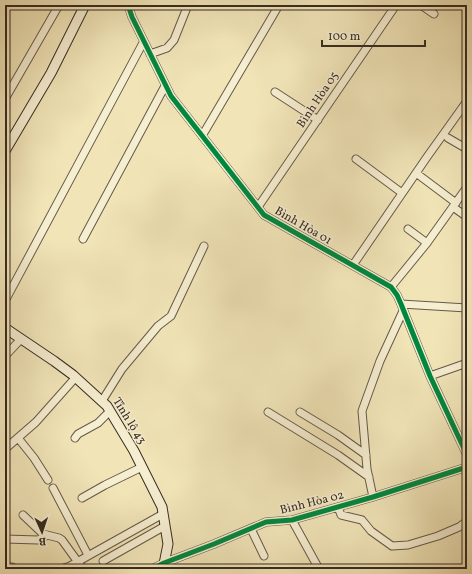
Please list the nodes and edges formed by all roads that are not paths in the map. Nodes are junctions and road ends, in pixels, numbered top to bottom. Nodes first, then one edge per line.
1 (58, 5) edge
2 (85, 5) edge
3 (128, 5) edge
4 (188, 5) edge
5 (279, 5) edge
6 (396, 5) edge
7 (421, 5) edge
8 (434, 14) dead end
9 (144, 41) junction
10 (150, 54) junction
11 (166, 86) junction
12 (274, 92) dead end
13 (5, 99) edge
14 (467, 101) edge
15 (318, 120) junction
16 (202, 136) junction
17 (448, 138) dead end
18 (467, 149) edge
19 (5, 151) edge
20 (356, 159) dead end
21 (416, 173) junction
22 (467, 187) edge
23 (402, 193) junction
24 (454, 205) junction
25 (258, 207) junction
26 (467, 217) edge
27 (408, 229) dead end
28 (83, 238) dead end
29 (428, 243) junction
30 (204, 246) dead end
31 (353, 266) junction
32 (391, 287) junction
33 (5, 301) edge
34 (402, 307) junction
35 (467, 308) edge
36 (5, 328) edge
37 (21, 339) junction
38 (5, 356) edge
39 (467, 363) edge
40 (430, 376) junction
41 (76, 377) junction
42 (102, 401) junction
43 (110, 411) junction
44 (268, 412) dead end
45 (300, 412) dead end
46 (18, 438) junction
47 (75, 438) dead end
48 (464, 444) edge
49 (5, 450) edge
50 (467, 455) edge
51 (366, 456) junction
52 (142, 467) junction
53 (467, 467) edge
54 (369, 477) junction
55 (48, 480) dead end
56 (53, 488) dead end
57 (373, 497) junction
58 (82, 498) dead end
59 (338, 507) junction
60 (163, 514) junction
61 (23, 515) dead end
62 (292, 520) junction
63 (467, 521) edge
64 (165, 526) junction
65 (251, 529) junction
66 (47, 535) junction
67 (5, 539) edge
68 (88, 555) junction
69 (264, 556) dead end
70 (78, 561) junction
71 (103, 561) dead end
72 (5, 565) edge
73 (164, 566) edge
74 (14, 569) edge
75 (61, 569) edge
76 (83, 569) edge
77 (152, 569) edge
78 (319, 569) edge

1 - 13 street
2 - 19 main road
3 - 9 street, Bình Hòa 01
4 - 10 street
5 - 16 street
6 - 15 street, Bình Hòa 05
7 - 8 street
9 - 10 street, Bình Hòa 01
9 - 33 street
10 - 11 street, Bình Hòa 01
11 - 16 street, Bình Hòa 01
11 - 28 street
12 - 15 street
14 - 21 street
15 - 25 street, Bình Hòa 05
16 - 25 street, Bình Hòa 01
17 - 18 street
20 - 23 street
21 - 23 street
21 - 24 street
22 - 24 street
23 - 31 street
24 - 26 street
24 - 29 street
25 - 31 street, Bình Hòa 01
27 - 29 street
29 - 32 street
30 - 42 street
31 - 32 street, Bình Hòa 01
32 - 34 street
34 - 35 street
34 - 40 street
34 - 51 street
36 - 37 main road, Tỉnh lộ 43
37 - 38 street
37 - 41 main road, Tỉnh lộ 43
39 - 40 street
40 - 48 street
41 - 42 main road, Tỉnh lộ 43
41 - 46 street
42 - 43 main road, Tỉnh lộ 43
43 - 47 street
43 - 52 main road, Tỉnh lộ 43
44 - 54 street
45 - 51 street
46 - 49 street
46 - 55 street
48 - 50 street
51 - 54 street
52 - 58 street
52 - 60 main road, Tỉnh lộ 43
53 - 57 street, Bình Hòa 02
54 - 57 street
56 - 68 street
57 - 59 street, Bình Hòa 02
59 - 62 street, Bình Hòa 02
59 - 63 street
60 - 64 main road, Tỉnh lộ 43
60 - 68 street
61 - 66 street
62 - 65 street, Bình Hòa 02
62 - 78 street
64 - 71 street
64 - 73 main road, Tỉnh lộ 43
65 - 69 street
65 - 73 street, Bình Hòa 02
66 - 67 street
66 - 70 street
68 - 70 street
70 - 75 street
70 - 76 street
72 - 74 street
73 - 77 street, Bình Hòa 02

